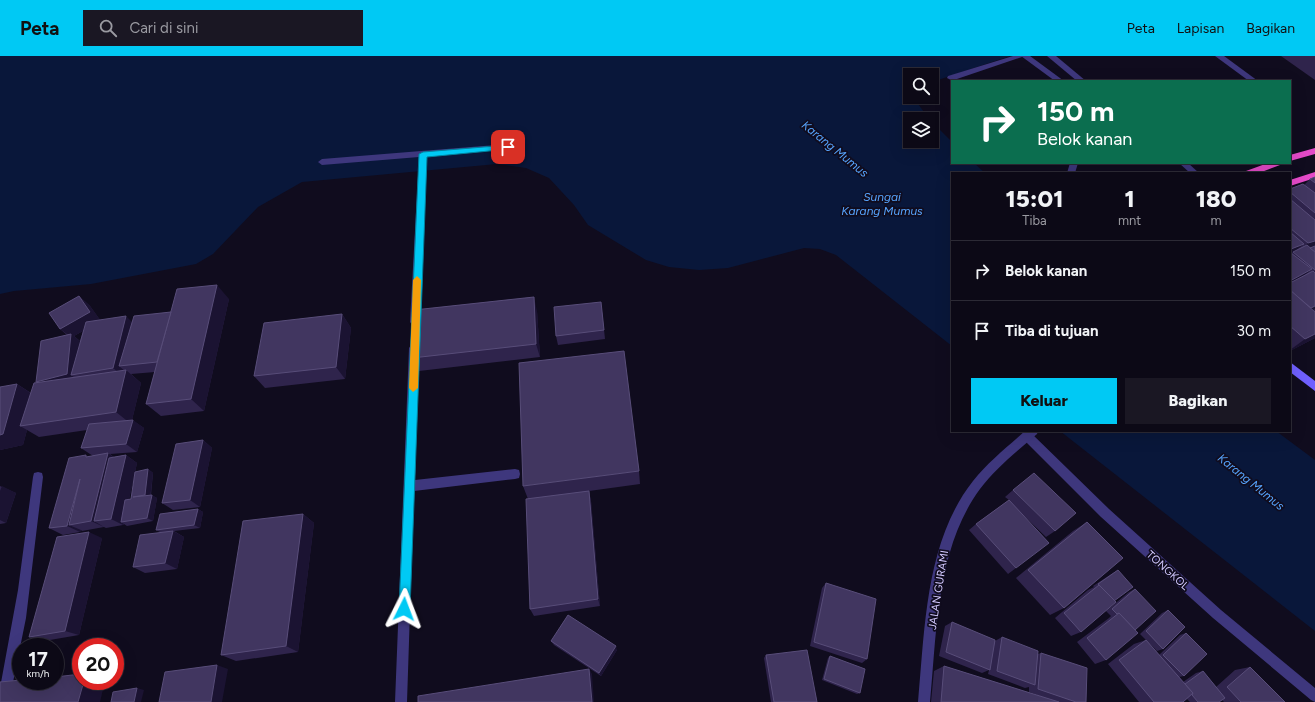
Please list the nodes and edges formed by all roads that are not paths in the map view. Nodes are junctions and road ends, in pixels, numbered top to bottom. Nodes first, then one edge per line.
1 (1021, 56) edge
2 (1025, 56) edge
3 (1051, 56) edge
4 (1219, 56) edge
5 (951, 78) dead end
6 (1059, 80) edge
7 (1081, 80) edge
8 (1253, 80) edge
9 (508, 147) dead end
10 (1315, 150) edge
11 (423, 154) junction
12 (1291, 158) edge
13 (322, 162) dead end
14 (1184, 164) edge
15 (1274, 164) edge
16 (1194, 172) edge
17 (1252, 172) edge
18 (1315, 175) edge
19 (1291, 184) edge
20 (1291, 367) edge
21 (1315, 387) edge
22 (1030, 433) edge
23 (515, 474) dead end
24 (38, 477) dead end
25 (410, 486) junction
26 (1315, 696) edge
27 (3, 702) edge
28 (401, 702) edge
29 (924, 702) edge

1 - 5 street
2 - 6 street
3 - 7 street
4 - 8 street
9 - 11 street
10 - 12 highway
11 - 13 street
11 - 25 street
14 - 16 street
15 - 17 highway
18 - 19 highway
20 - 21 main road
22 - 26 street, TONGKOL
22 - 29 street, JALAN GURAMI
23 - 25 street
24 - 27 street
25 - 28 street

